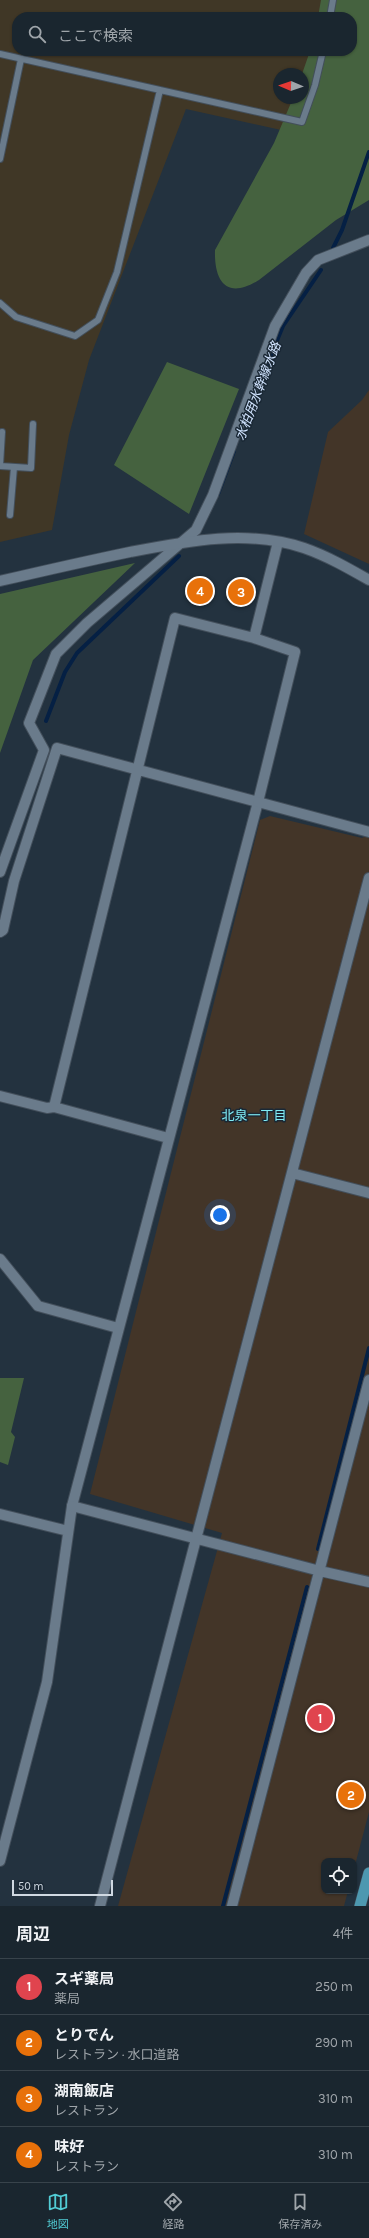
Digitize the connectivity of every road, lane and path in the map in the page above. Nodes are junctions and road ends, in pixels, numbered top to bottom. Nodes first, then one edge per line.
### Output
1 (333, 0) edge
2 (331, 12) edge
3 (0, 54) edge
4 (321, 56) edge
5 (21, 58) junction
6 (160, 90) junction
7 (0, 159) edge
8 (369, 240) edge
9 (0, 303) edge
10 (33, 424) dead end
11 (2, 432) dead end
12 (0, 466) edge
13 (14, 467) junction
14 (10, 515) dead end
15 (183, 541) junction
16 (278, 542) junction
17 (369, 580) edge
18 (0, 581) edge
19 (254, 638) junction
20 (136, 770) junction
21 (258, 802) junction
22 (369, 832) edge
23 (0, 872) edge
24 (369, 878) edge
25 (3, 918) edge
26 (0, 932) edge
27 (0, 1096) edge
28 (54, 1107) junction
29 (168, 1138) junction
30 (292, 1173) junction
31 (369, 1193) edge
32 (0, 1259) edge
33 (118, 1328) junction
34 (369, 1380) edge
35 (72, 1506) junction
36 (0, 1514) edge
37 (68, 1531) junction
38 (196, 1538) junction
39 (320, 1571) junction
40 (369, 1582) edge
41 (0, 1861) edge
42 (369, 1873) edge
43 (100, 1906) edge
44 (232, 1906) edge
45 (360, 1906) edge

1 - 2 lane
3 - 5 lane
4 - 6 lane
5 - 6 lane
5 - 7 lane
6 - 9 lane
8 - 15 street
10 - 13 lane
11 - 12 lane
12 - 13 lane
13 - 14 lane
15 - 16 street
15 - 18 street
15 - 23 street
16 - 17 street
16 - 19 street
19 - 20 street
19 - 21 street
20 - 21 street
20 - 25 street
20 - 28 street
21 - 22 street
21 - 29 street
24 - 30 street
25 - 26 street
27 - 28 street
28 - 29 street
29 - 33 street
30 - 31 street
30 - 38 street
32 - 33 street
33 - 35 street
34 - 39 street
35 - 37 street
35 - 38 street
36 - 37 street
37 - 41 street
38 - 39 street
38 - 43 street
39 - 40 street
39 - 44 street
42 - 45 highway

